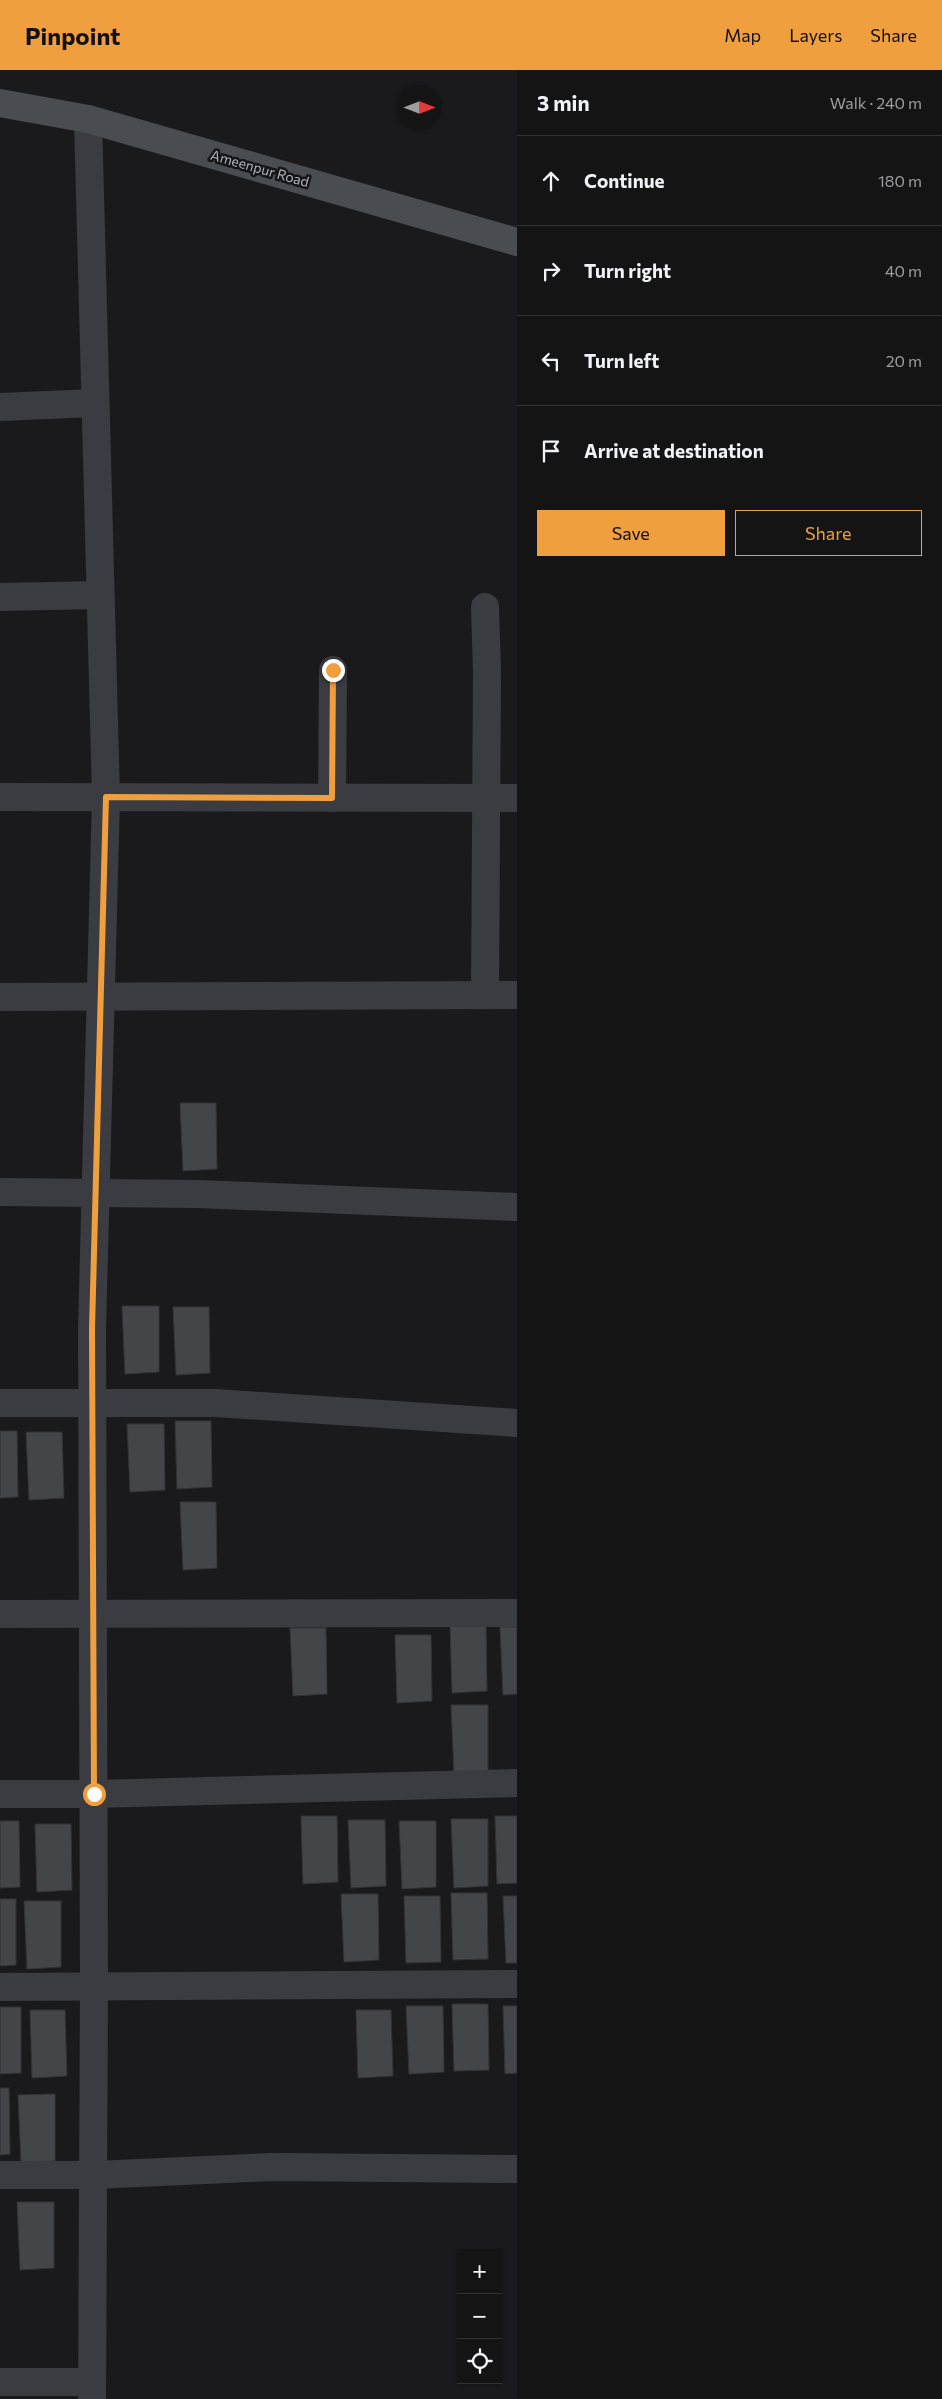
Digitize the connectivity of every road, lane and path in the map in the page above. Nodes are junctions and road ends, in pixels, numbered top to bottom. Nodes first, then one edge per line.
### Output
1 (0, 103) edge
2 (88, 119) junction
3 (517, 242) edge
4 (95, 404) junction
5 (0, 407) edge
6 (100, 595) junction
7 (0, 597) edge
8 (485, 607) dead end
9 (333, 670) dead end
10 (0, 797) edge
11 (106, 797) junction
12 (332, 798) junction
13 (486, 798) junction
14 (517, 798) edge
15 (100, 995) junction
16 (485, 995) junction
17 (517, 995) edge
18 (0, 997) edge
19 (0, 1192) edge
20 (95, 1194) junction
21 (517, 1207) edge
22 (92, 1402) junction
23 (0, 1404) edge
24 (517, 1423) edge
25 (517, 1613) edge
26 (0, 1614) edge
27 (92, 1616) junction
28 (517, 1783) edge
29 (0, 1794) edge
30 (94, 1794) junction
31 (517, 1984) edge
32 (94, 1986) junction
33 (0, 1987) edge
34 (517, 2169) edge
35 (94, 2174) junction
36 (0, 2175) edge
37 (0, 2382) edge
38 (92, 2390) edge

1 - 2 street, Ameenpur Road
2 - 3 street, Ameenpur Road
2 - 4 street
4 - 5 street
4 - 6 street
6 - 7 street
6 - 11 street
8 - 13 street
9 - 12 street
10 - 11 street
11 - 12 street
11 - 15 street
12 - 13 street
13 - 14 street
13 - 16 street
15 - 16 street
15 - 18 street
15 - 20 street
16 - 17 street
19 - 20 street
20 - 21 street
20 - 22 street
22 - 23 street
22 - 24 street
22 - 27 street
25 - 27 street
26 - 27 street
27 - 30 street
28 - 30 street
29 - 30 street
30 - 32 street
31 - 32 street
32 - 33 street
32 - 35 street
34 - 35 street
35 - 36 street
35 - 38 street
37 - 38 street

